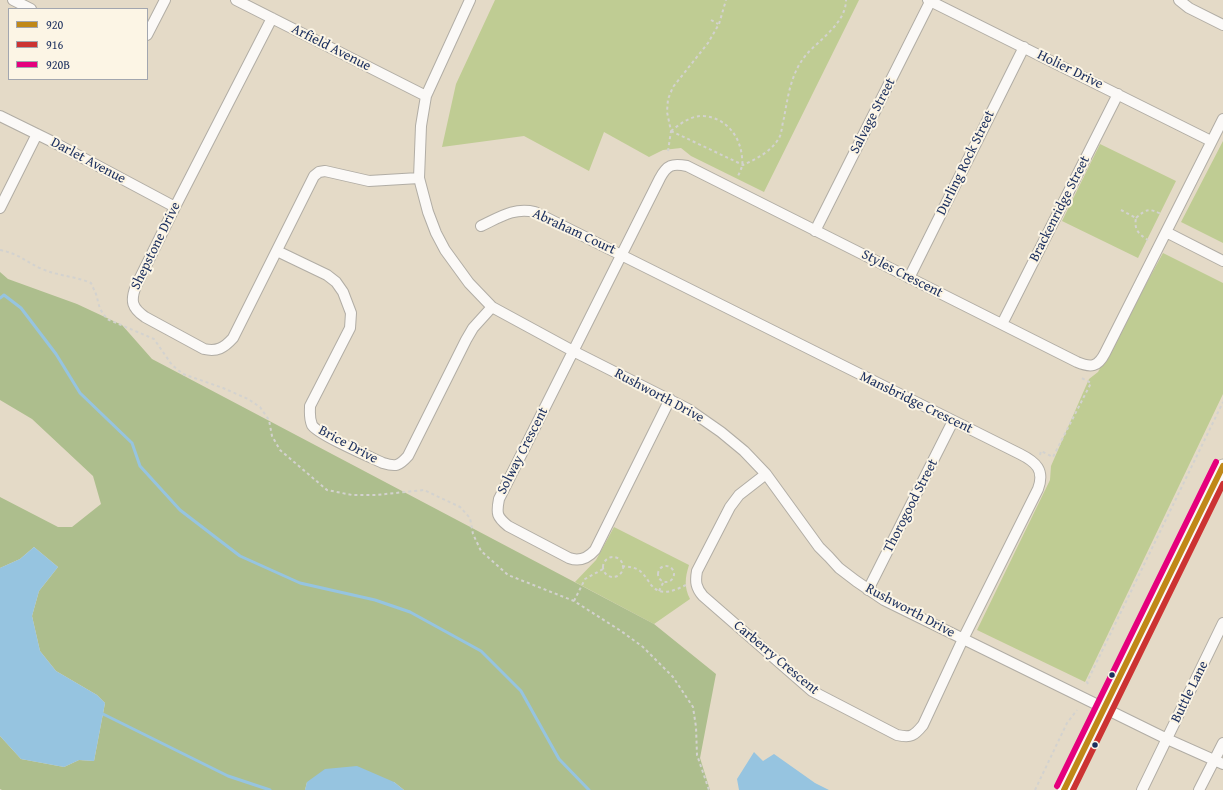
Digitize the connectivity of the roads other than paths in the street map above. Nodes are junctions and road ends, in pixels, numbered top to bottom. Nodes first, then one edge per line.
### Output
1 (13, 0) edge
2 (165, 0) edge
3 (236, 0) edge
4 (470, 0) edge
5 (930, 0) edge
6 (1179, 0) edge
7 (29, 8) edge
8 (272, 18) junction
9 (1223, 25) edge
10 (148, 33) edge
11 (1024, 47) junction
12 (1118, 94) junction
13 (426, 96) junction
14 (0, 116) edge
15 (1223, 119) edge
16 (37, 134) junction
17 (1211, 141) junction
18 (419, 178) junction
19 (0, 208) edge
20 (175, 208) junction
21 (481, 226) dead end
22 (815, 230) junction
23 (1166, 232) junction
24 (277, 251) junction
25 (622, 255) junction
26 (1223, 261) edge
27 (909, 278) junction
28 (492, 308) junction
29 (1002, 324) junction
30 (574, 351) junction
31 (670, 399) junction
32 (953, 421) junction
33 (1223, 466) edge
34 (766, 474) junction
35 (868, 590) junction
36 (1223, 623) edge
37 (963, 639) junction
38 (1104, 708) junction
39 (1167, 739) junction
40 (1223, 743) edge
41 (1219, 762) edge
42 (1064, 790) edge
43 (1142, 790) edge
44 (1200, 790) edge

1 - 7 street
2 - 10 street
3 - 8 street, Arfield Avenue
4 - 13 street, Rushworth Drive
5 - 11 street, Holier Drive
5 - 22 street, Salvage Street
6 - 9 street
8 - 13 street, Arfield Avenue
8 - 20 street, Shepstone Drive
11 - 12 street, Holier Drive
11 - 27 street, Durling Rock Street
12 - 17 street, Holier Drive
12 - 29 street, Brackenridge Street
13 - 18 street, Rushworth Drive
14 - 16 street, Darlet Avenue
15 - 17 street, Styles Crescent
16 - 19 street
16 - 20 street, Darlet Avenue
17 - 23 street, Styles Crescent
18 - 24 street, Shepstone Drive
18 - 28 street, Rushworth Drive
20 - 24 street, Shepstone Drive
21 - 25 street, Abraham Court
22 - 25 street, Styles Crescent
22 - 27 street, Styles Crescent
23 - 26 street
23 - 29 street, Styles Crescent
24 - 28 street, Brice Drive
25 - 30 street, Styles Crescent
25 - 32 street, Mansbridge Crescent
27 - 29 street, Styles Crescent
28 - 30 street, Rushworth Drive
30 - 31 street, Rushworth Drive
30 - 31 street, Solway Crescent
31 - 34 street, Rushworth Drive
32 - 35 street, Thorogood Street
32 - 37 street, Mansbridge Crescent
33 - 38 main road
34 - 35 street, Rushworth Drive
34 - 37 street, Carberry Crescent
35 - 37 street, Rushworth Drive
36 - 39 street, Buttle Lane
37 - 38 street, Rushworth Drive
38 - 39 street, Rushworth Drive
38 - 42 main road
39 - 41 street, Rushworth Drive
39 - 43 street, Buttle Lane
40 - 41 street
41 - 44 street

